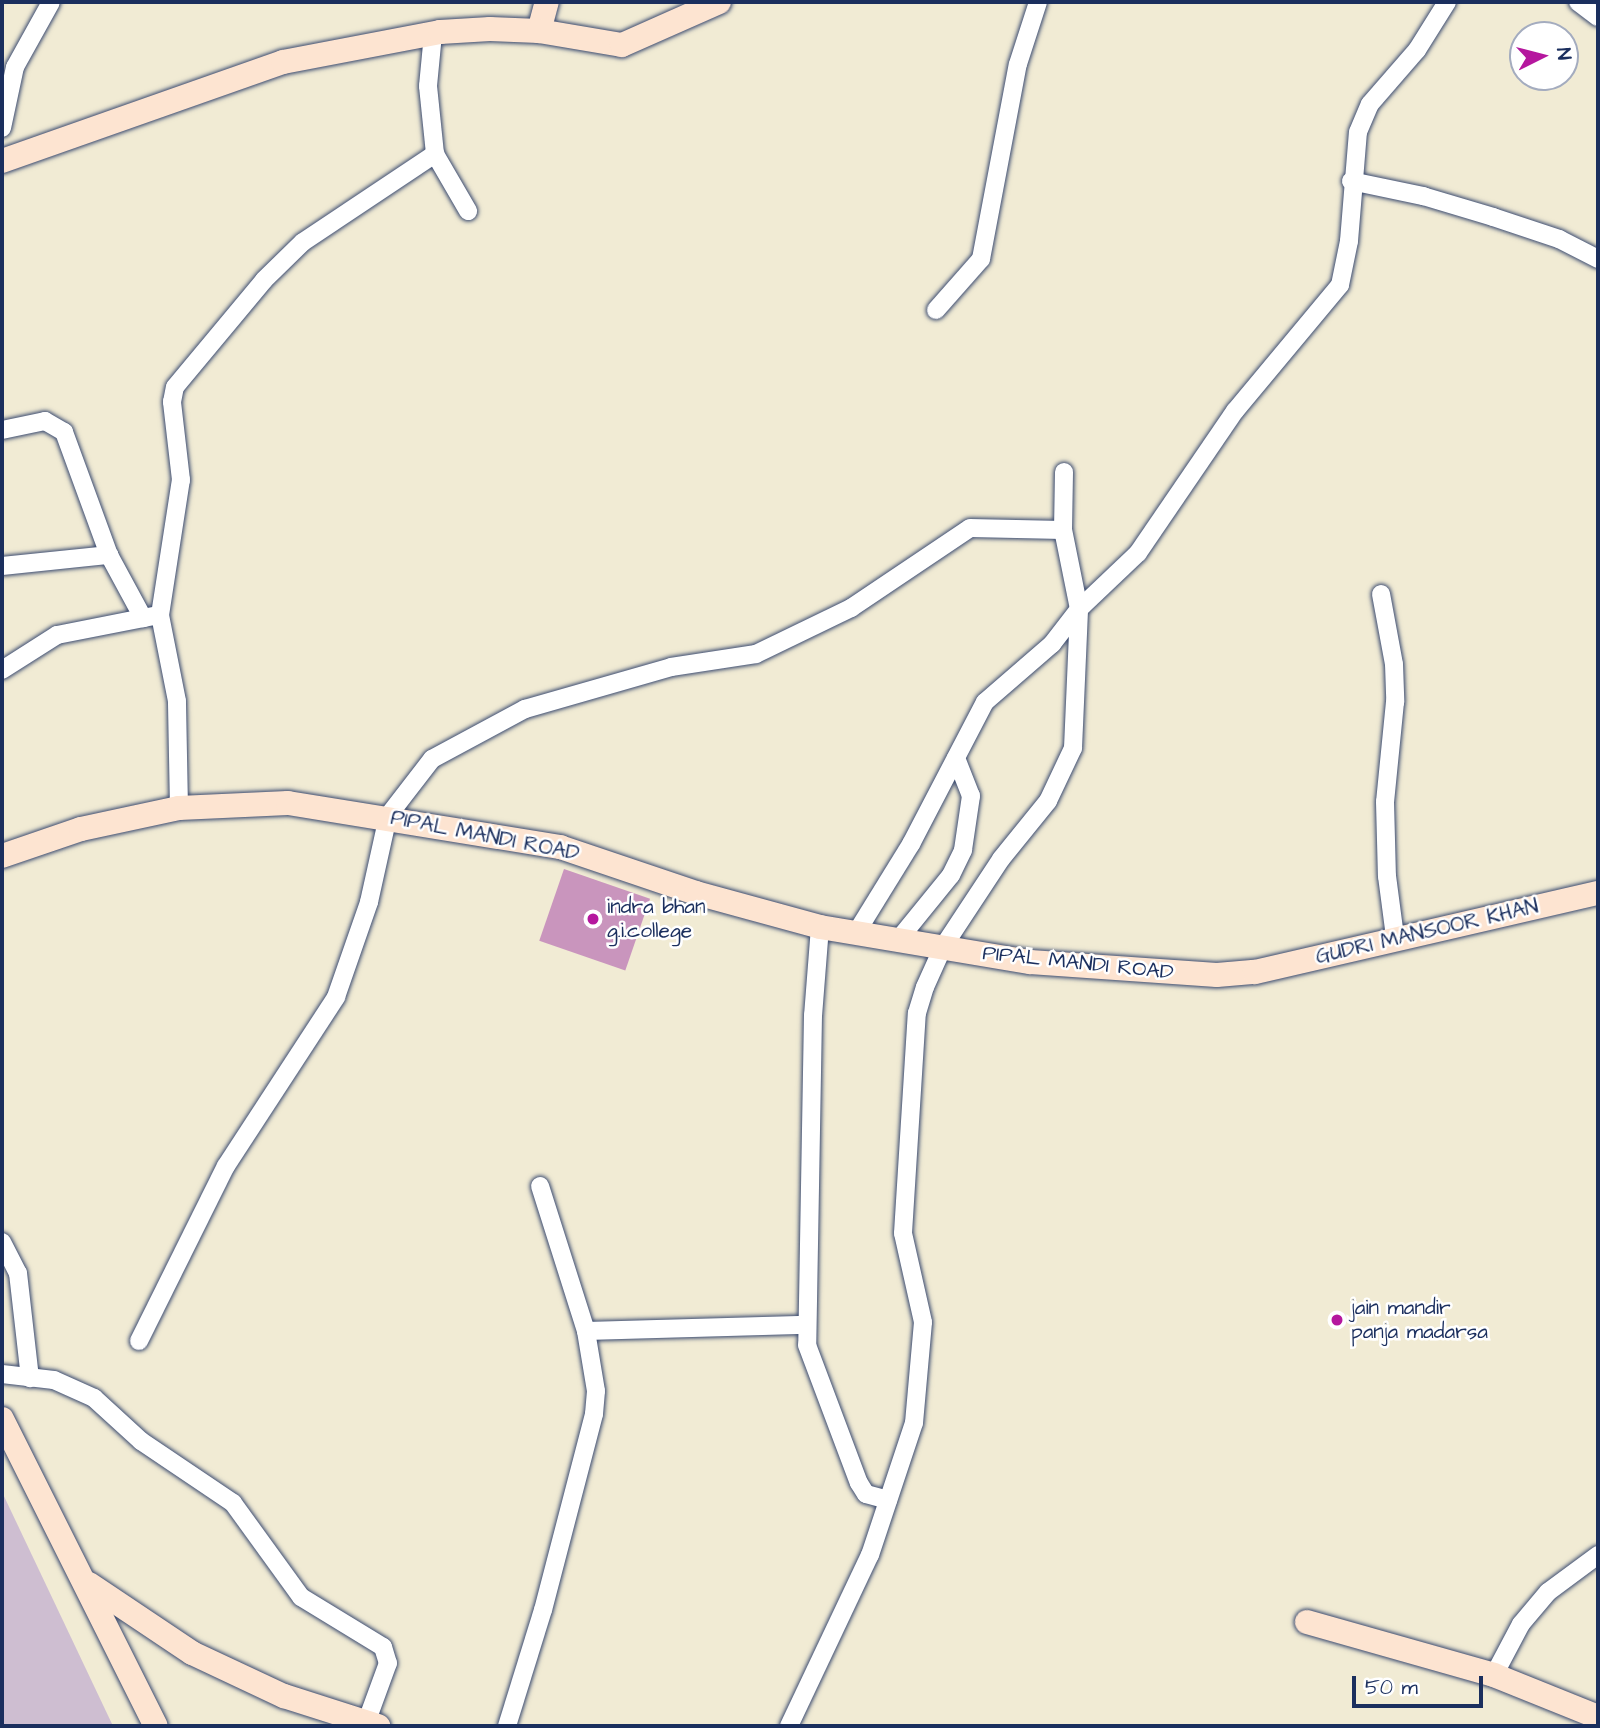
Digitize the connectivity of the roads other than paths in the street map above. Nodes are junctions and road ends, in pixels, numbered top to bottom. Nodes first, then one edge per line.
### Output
1 (51, 2) edge
2 (547, 2) edge
3 (719, 2) edge
4 (1038, 2) edge
5 (1447, 2) edge
6 (1578, 2) edge
7 (1598, 17) edge
8 (539, 31) junction
9 (433, 34) junction
10 (2, 128) edge
11 (435, 154) junction
12 (2, 161) edge
13 (1351, 181) junction
14 (468, 211) dead end
15 (1598, 259) edge
16 (936, 310) dead end
17 (2, 430) edge
18 (1063, 472) dead end
19 (1063, 530) junction
20 (109, 555) junction
21 (2, 566) edge
22 (1381, 594) dead end
23 (1079, 609) junction
24 (151, 617) junction
25 (2, 670) edge
26 (956, 758) junction
27 (179, 808) junction
28 (388, 816) junction
29 (2, 856) edge
30 (1598, 893) edge
31 (820, 927) junction
32 (856, 933) junction
33 (1395, 937) junction
34 (899, 939) junction
35 (943, 947) junction
36 (1255, 972) joint
37 (540, 1186) dead end
38 (2, 1242) edge
39 (807, 1325) junction
40 (586, 1331) junction
41 (139, 1341) dead end
42 (2, 1374) edge
43 (30, 1378) junction
44 (2, 1419) edge
45 (888, 1500) junction
46 (1598, 1555) edge
47 (84, 1581) junction
48 (1307, 1622) dead end
49 (1494, 1675) junction
50 (1598, 1717) edge
51 (369, 1725) edge
52 (156, 1726) edge
53 (508, 1726) edge
54 (789, 1726) edge

1 - 10 street
2 - 8 street
3 - 8 street
4 - 16 street
5 - 13 street
6 - 7 street
8 - 9 street
9 - 11 street
9 - 12 street
11 - 14 street
11 - 24 street
13 - 15 street
13 - 23 street
17 - 20 street
18 - 19 street
19 - 23 street
19 - 28 street
20 - 21 street
20 - 24 street
22 - 33 street
23 - 26 street
23 - 35 street
24 - 25 street
24 - 27 street
26 - 32 street
26 - 34 street
27 - 28 street, PIPAL MANDI ROAD
27 - 29 street, PIPAL MANDI ROAD
28 - 31 street, PIPAL MANDI ROAD
28 - 41 street
30 - 33 street, GUDRI MANSOOR KHAN
31 - 32 street, PIPAL MANDI ROAD
31 - 39 street
32 - 34 street, PIPAL MANDI ROAD
33 - 36 street, GUDRI MANSOOR KHAN
34 - 35 street, PIPAL MANDI ROAD
35 - 36 street, PIPAL MANDI ROAD
35 - 45 street
37 - 40 street
38 - 43 street
39 - 40 street
39 - 45 street
40 - 53 street
42 - 43 street
43 - 51 street
44 - 47 street
45 - 54 street
46 - 49 street
47 - 51 street
47 - 52 street
48 - 49 street
49 - 50 street

